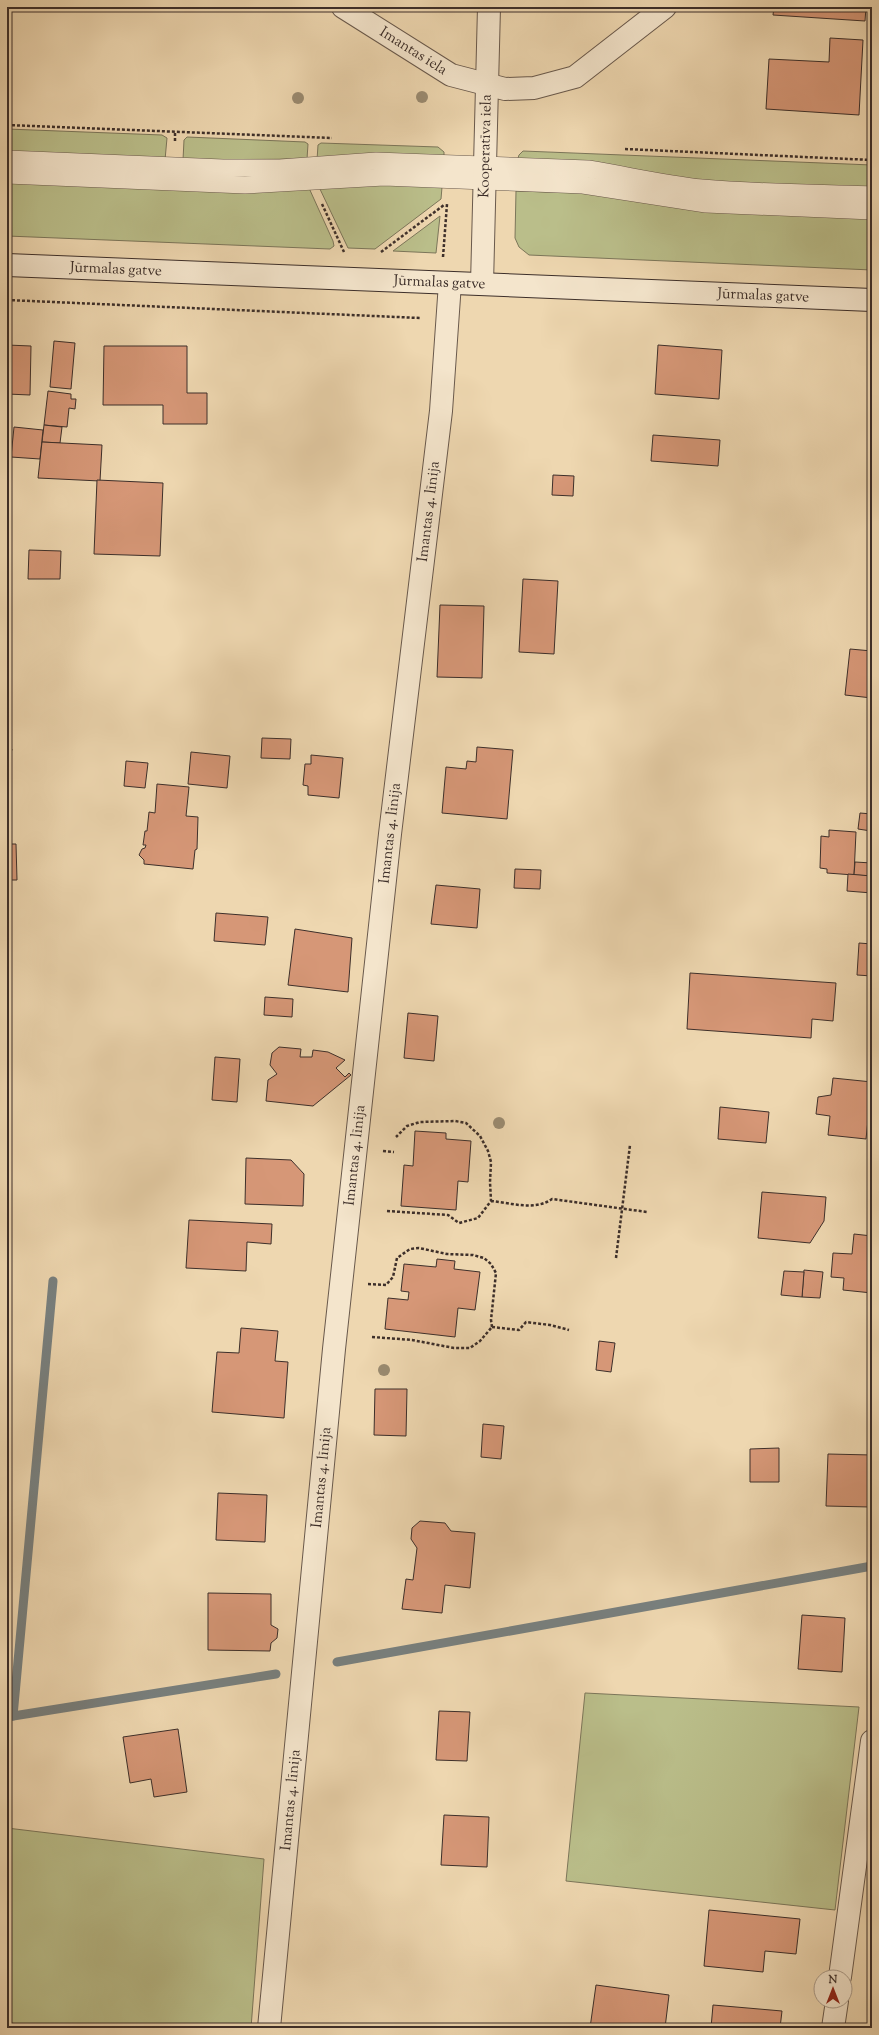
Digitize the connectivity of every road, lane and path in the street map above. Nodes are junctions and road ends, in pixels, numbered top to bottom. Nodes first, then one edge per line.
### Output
1 (343, 7) edge
2 (489, 7) edge
3 (665, 7) edge
4 (488, 86) junction
5 (7, 159) edge
6 (485, 174) junction
7 (7, 175) edge
8 (872, 195) edge
9 (447, 202) dead end
10 (872, 211) edge
11 (380, 253) dead end
12 (7, 265) edge
13 (450, 283) junction
14 (482, 284) junction
15 (7, 300) edge
16 (872, 300) edge
17 (449, 313) junction
18 (396, 1137) dead end
19 (630, 1145) dead end
20 (491, 1201) junction
21 (622, 1208) junction
22 (386, 1211) dead end
23 (647, 1212) dead end
24 (616, 1258) dead end
25 (377, 1285) dead end
26 (492, 1327) junction
27 (569, 1330) dead end
28 (372, 1337) dead end
29 (872, 1741) edge
30 (841, 1969) edge
31 (836, 2009) edge
32 (269, 2028) edge
33 (833, 2028) edge

1 - 4 street, Imantas iela
2 - 4 street, Kooperatīva iela
3 - 4 street, Imantas iela
4 - 6 street, Kooperatīva iela
5 - 6 lane
6 - 7 lane
6 - 8 lane
6 - 10 lane
6 - 14 street, Kooperatīva iela
9 - 11 path
12 - 13 street, Jūrmalas gatve
13 - 14 street, Jūrmalas gatve
13 - 17 street, Imantas 4. līnija
14 - 16 street, Jūrmalas gatve
15 - 17 path
17 - 32 street, Imantas 4. līnija
18 - 20 path
19 - 21 path
20 - 21 path
20 - 22 path
21 - 23 path
21 - 24 path
25 - 26 path
26 - 27 path
26 - 28 path
29 - 30 street
31 - 33 street

